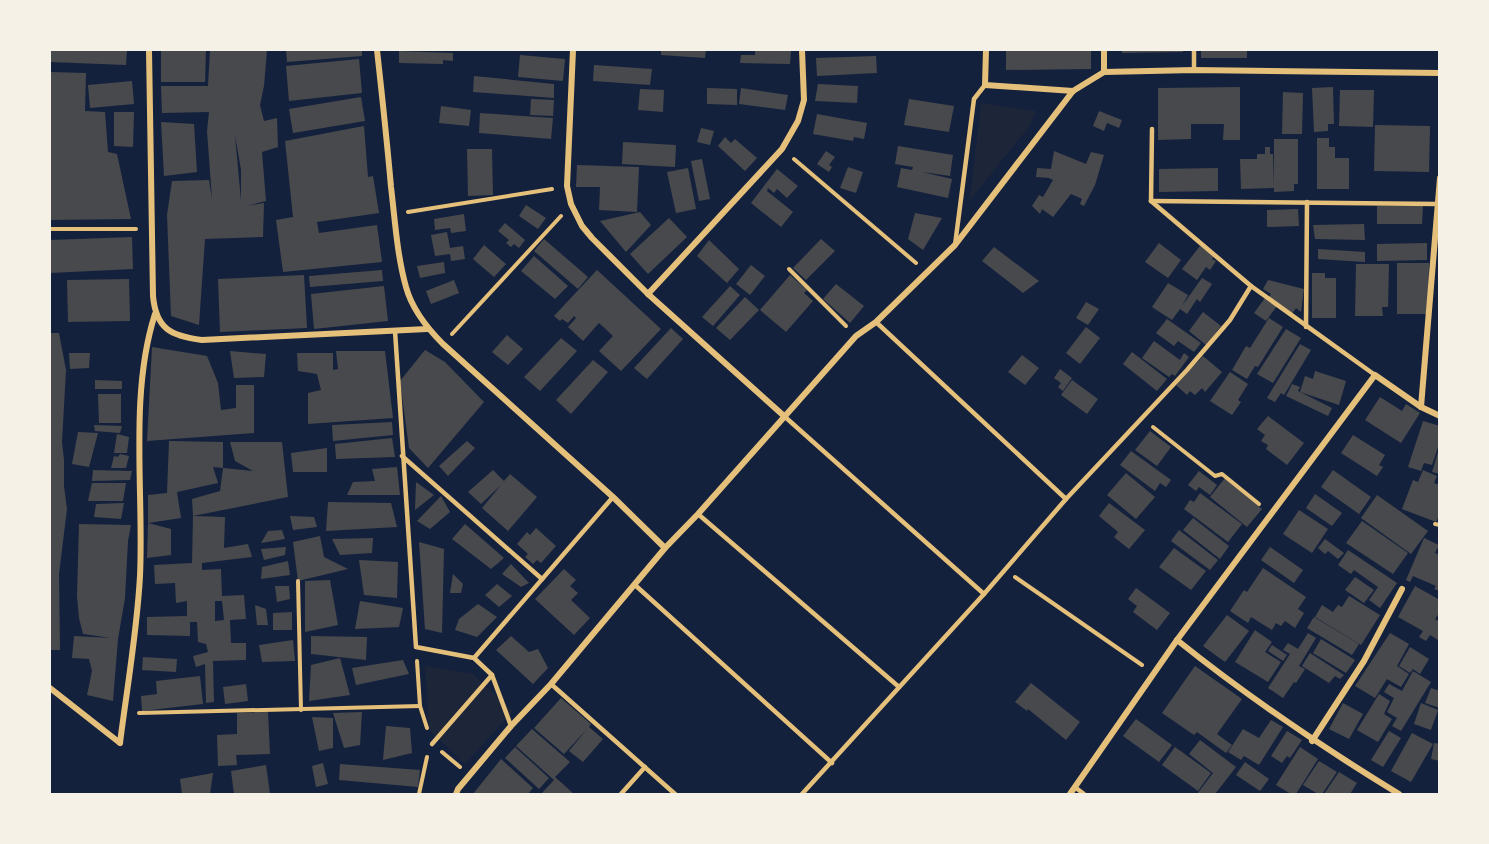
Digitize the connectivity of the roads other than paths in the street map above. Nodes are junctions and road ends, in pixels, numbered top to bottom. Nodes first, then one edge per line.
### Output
1 (149, 50) edge
2 (377, 50) edge
3 (573, 50) edge
4 (802, 50) edge
5 (986, 50) edge
6 (1104, 50) edge
7 (1194, 50) edge
8 (1194, 70) junction
9 (1104, 72) junction
10 (1440, 72) edge
11 (985, 85) junction
12 (1073, 91) junction
13 (1152, 129) dead end
14 (1440, 178) edge
15 (1151, 201) junction
16 (1307, 202) junction
17 (1437, 204) junction
18 (955, 245) junction
19 (1251, 286) junction
20 (648, 294) junction
21 (155, 314) junction
22 (876, 322) junction
23 (1306, 327) junction
24 (427, 329) junction
25 (395, 331) junction
26 (1375, 375) junction
27 (1421, 407) junction
28 (784, 416) junction
29 (1440, 416) edge
30 (402, 456) junction
31 (613, 498) junction
32 (1066, 499) junction
33 (698, 514) junction
34 (665, 548) junction
35 (542, 579) junction
36 (635, 585) junction
37 (1402, 589) dead end
38 (984, 594) junction
39 (1177, 640) junction
40 (474, 658) junction
41 (492, 675) junction
42 (551, 684) junction
43 (899, 687) junction
44 (50, 688) edge
45 (511, 726) junction
46 (1312, 741) junction
47 (432, 744) road end
48 (832, 763) junction
49 (645, 767) junction
50 (1076, 789) junction
51 (456, 795) edge
52 (621, 795) edge
53 (675, 795) edge
54 (802, 795) edge
55 (1070, 795) edge
56 (1084, 795) edge
57 (1398, 795) edge

1 - 21 street
2 - 24 street
3 - 20 street
4 - 20 street
5 - 11 street
6 - 9 street
7 - 8 lane
8 - 9 street
8 - 10 street
9 - 12 street
11 - 12 street
11 - 18 lane
12 - 18 street
13 - 15 lane
14 - 17 street
15 - 16 lane
15 - 19 lane
16 - 17 lane
16 - 23 lane
17 - 27 street
18 - 22 street
19 - 23 lane
19 - 32 lane
20 - 28 street
21 - 25 street
21 - 44 street
22 - 28 street
22 - 32 lane
23 - 26 lane
24 - 25 street
24 - 31 street
25 - 30 lane
26 - 27 street
26 - 39 street
27 - 29 street
28 - 33 street
28 - 38 lane
30 - 35 lane
30 - 40 lane
31 - 34 street
31 - 35 lane
32 - 38 lane
33 - 34 street
33 - 43 lane
34 - 36 street
35 - 40 lane
36 - 42 street
36 - 48 lane
37 - 46 street
38 - 43 lane
39 - 46 street
39 - 50 street
40 - 41 lane
41 - 45 lane
41 - 47 lane
42 - 45 street
42 - 49 lane
43 - 48 lane
45 - 51 street
46 - 57 street
48 - 54 lane
49 - 52 lane
49 - 53 lane
50 - 55 street
50 - 56 lane

